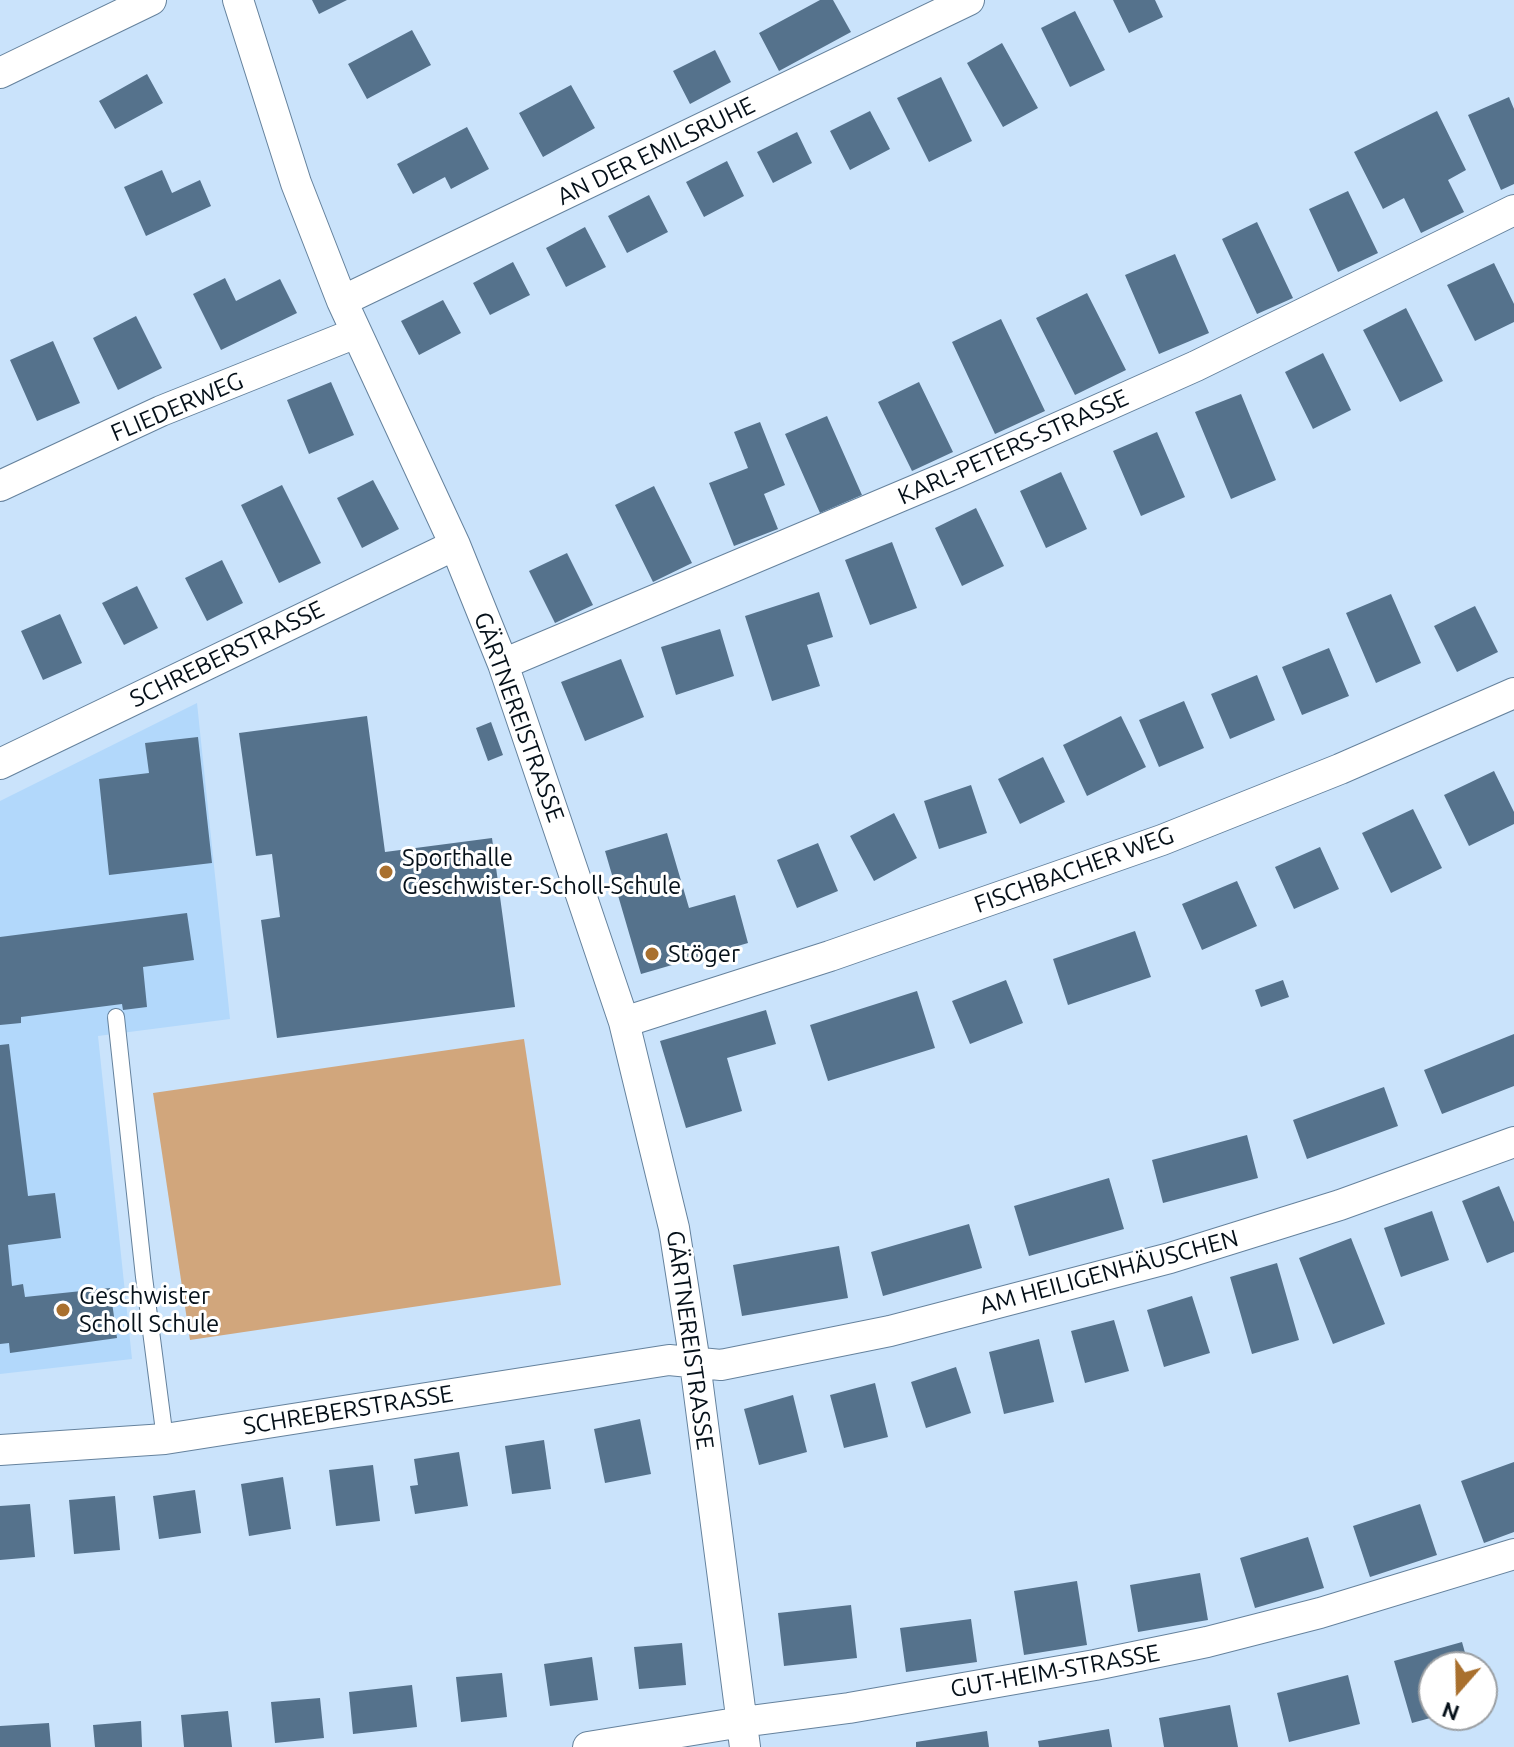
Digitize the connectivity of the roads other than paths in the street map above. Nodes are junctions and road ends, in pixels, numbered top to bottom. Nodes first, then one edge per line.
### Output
1 (151, 0) edge
2 (238, 0) edge
3 (969, 0) edge
4 (0, 73) edge
5 (1514, 210) edge
6 (342, 301) junction
7 (356, 333) junction
8 (0, 486) edge
9 (455, 545) junction
10 (503, 664) junction
11 (1514, 693) edge
12 (0, 764) edge
13 (116, 1017) dead end
14 (624, 1022) junction
15 (1514, 1142) edge
16 (695, 1363) junction
17 (165, 1439) junction
18 (0, 1450) edge
19 (1514, 1554) edge
20 (744, 1734) edge
21 (588, 1747) edge

1 - 4 street
2 - 6 street, GÄRTNEREISTRASSE
3 - 6 street, AN DER EMILSRUHE
5 - 10 street, KARL-PETERS-STRASSE
6 - 7 street, GÄRTNEREISTRASSE
7 - 8 street, FLIEDERWEG
7 - 9 street, GÄRTNEREISTRASSE
9 - 10 street, GÄRTNEREISTRASSE
9 - 12 street, SCHREBERSTRASSE
10 - 14 street, GÄRTNEREISTRASSE
11 - 14 street, FISCHBACHER WEG
13 - 17 lane
14 - 16 street, GÄRTNEREISTRASSE
15 - 16 street, AM HEILIGENHÄUSCHEN
16 - 17 street, SCHREBERSTRASSE
16 - 20 street, GÄRTNEREISTRASSE
17 - 18 street, SCHREBERSTRASSE
19 - 20 street, GUT-HEIM-STRASSE
20 - 21 street, GUT-HEIM-STRASSE

